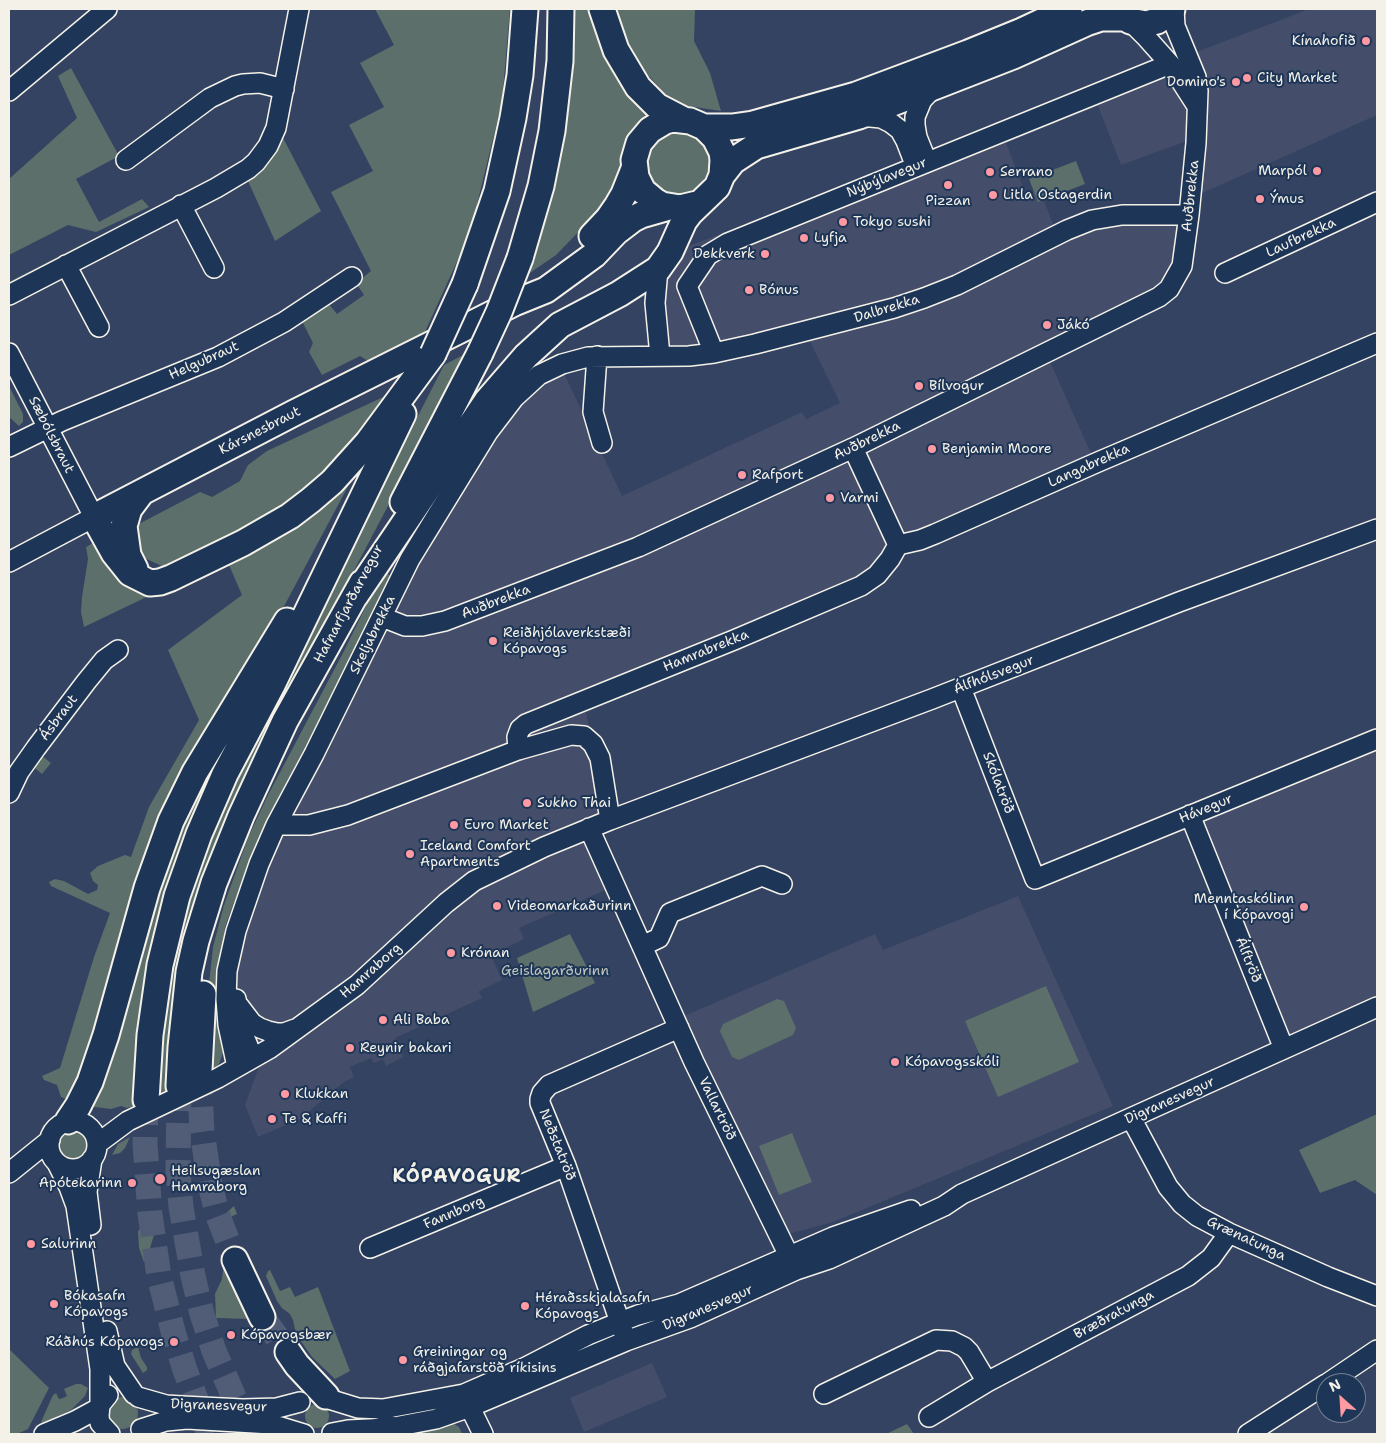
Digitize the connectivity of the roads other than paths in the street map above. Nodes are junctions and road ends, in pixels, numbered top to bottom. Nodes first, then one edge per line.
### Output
1 (107, 9) edge
2 (299, 9) edge
3 (525, 9) edge
4 (561, 9) edge
5 (602, 9) edge
6 (1069, 9) edge
7 (1173, 9) edge
8 (1123, 16) edge
9 (1170, 64) junction
10 (933, 88) junction
11 (284, 89) junction
12 (9, 91) edge
13 (1197, 107) junction
14 (859, 116) junction
15 (693, 123) junction
16 (126, 160) dead end
17 (922, 164) junction
18 (634, 169) junction
19 (722, 175) junction
20 (1377, 202) edge
21 (697, 204) junction
22 (181, 206) junction
23 (669, 207) junction
24 (1189, 215) junction
25 (66, 265) junction
26 (214, 268) dead end
27 (658, 269) junction
28 (1225, 273) dead end
29 (352, 277) dead end
30 (9, 294) edge
31 (619, 294) junction
32 (514, 303) junction
33 (655, 309) junction
34 (99, 327) dead end
35 (1377, 343) edge
36 (9, 353) edge
37 (714, 353) junction
38 (597, 356) junction
39 (660, 356) junction
40 (423, 369) junction
41 (48, 428) junction
42 (602, 443) dead end
43 (9, 447) edge
44 (853, 448) junction
45 (141, 493) junction
46 (353, 517) junction
47 (94, 518) junction
48 (1377, 528) edge
49 (898, 544) junction
50 (9, 562) edge
51 (144, 581) junction
52 (355, 596) junction
53 (382, 617) junction
54 (118, 650) dead end
55 (961, 688) junction
56 (1377, 739) edge
57 (518, 750) junction
58 (264, 763) junction
59 (9, 793) edge
60 (1190, 815) junction
61 (610, 820) junction
62 (276, 825) junction
63 (590, 828) junction
64 (1035, 879) joint
65 (782, 884) dead end
66 (642, 946) junction
67 (227, 975) junction
68 (236, 1001) junction
69 (1377, 1007) edge
70 (301, 1027) junction
71 (678, 1028) junction
72 (1284, 1049) junction
73 (245, 1063) junction
74 (199, 1070) tunnel mouth
75 (179, 1086) tunnel mouth
76 (146, 1100) tunnel mouth
77 (1131, 1118) junction
78 (87, 1138) junction
79 (50, 1140) junction
80 (56, 1162) junction
81 (566, 1166) junction
82 (1229, 1233) junction
83 (370, 1248) dead end
84 (235, 1260) tunnel mouth
85 (792, 1262) junction
86 (1377, 1296) edge
87 (262, 1317) tunnel mouth
88 (620, 1322) junction
89 (626, 1341) junction
90 (1377, 1350) edge
91 (288, 1352) tunnel mouth
92 (1343, 1373) edge
93 (987, 1382) junction
94 (1316, 1391) edge
95 (824, 1394) dead end
96 (136, 1395) junction
97 (329, 1398) junction
98 (467, 1400) junction
99 (300, 1402) junction
100 (100, 1407) junction
101 (929, 1417) dead end
102 (379, 1431) edge
103 (138, 1432) edge
104 (331, 1433) edge
105 (44, 1434) edge
106 (110, 1434) edge
107 (304, 1434) edge
108 (483, 1434) edge
109 (1248, 1434) edge

1 - 12 street
2 - 11 street
3 - 40 main road, bridge
4 - 52 main road, Hafnarfjarðarvegur, bridge
5 - 15 main road
6 - 15 main road
7 - 8 main road
7 - 13 street, Auðbrekka
8 - 9 street
8 - 10 main road
9 - 13 street
9 - 17 street, Nýbýlavegur
10 - 14 main road
10 - 17 street
11 - 16 street
11 - 22 street
13 - 24 street, Auðbrekka
14 - 17 street
14 - 19 main road
15 - 18 main road
15 - 19 main road
17 - 37 street, Nýbýlavegur
18 - 23 main road
18 - 32 main road
19 - 21 main road
20 - 28 street, Laufbrekka
21 - 23 main road
21 - 27 main road
22 - 25 street
22 - 26 street
23 - 32 main road
24 - 37 street, Dalbrekka
24 - 44 street, Auðbrekka
25 - 30 street
25 - 34 street
27 - 31 main road
27 - 33 street
29 - 41 street, Helgubraut
31 - 33 street
31 - 52 main road
32 - 45 main road, Kársnesbraut
33 - 39 street
35 - 49 street, Langabrekka
36 - 41 street, Sæbólsbraut
37 - 39 street, Dalbrekka
38 - 39 street, Skeljabrekka
38 - 42 street
38 - 53 street, Skeljabrekka
40 - 46 main road
40 - 51 main road
41 - 43 street, Helgubraut
41 - 47 street, Sæbólsbraut
44 - 49 street
44 - 53 street, Auðbrekka
45 - 47 main road, Kársnesbraut
45 - 51 main road
46 - 76 main road
46 - 78 main road
47 - 50 street, Kársnesbraut
47 - 51 main road
48 - 55 street, Álfhólsvegur
49 - 57 street, Hamrabrekka
52 - 58 main road, Hafnarfjarðarvegur
53 - 62 street, Skeljabrekka
54 - 59 street, Ásbraut
55 - 61 street, Álfhólsvegur
55 - 64 street, Skólatröð
56 - 60 street, Hávegur
57 - 61 street
57 - 62 street
58 - 74 main road
58 - 75 main road, Hafnarfjarðarvegur
60 - 64 street, Hávegur
60 - 72 street, Álftröð
61 - 63 street, Hamraborg
62 - 67 street, Skeljabrekka
63 - 66 street, Vallartröð
63 - 70 street, Hamraborg
65 - 66 street
66 - 71 street, Vallartröð
67 - 68 street, Skeljabrekka
67 - 73 street, Skeljabrekka
68 - 70 street, Skeljabrekka
68 - 73 street, Skeljabrekka
69 - 72 street, Digranesvegur
70 - 73 street, Hamraborg
71 - 81 street, Neðstatröð
71 - 85 street, Vallartröð
72 - 77 street, Digranesvegur
73 - 78 street, Hamraborg
77 - 82 street, Grænatunga
77 - 85 street, Digranesvegur
78 - 79 street
78 - 80 street
78 - 96 street
79 - 80 street
79 - 80 street
80 - 100 street
81 - 83 street, Fannborg
81 - 88 street, Neðstatröð
82 - 86 street, Grænatunga
82 - 93 street, Bræðratunga
84 - 87 main road
85 - 88 street, Digranesvegur
85 - 89 street, Digranesvegur
88 - 89 street, Neðstatröð
88 - 98 street, Digranesvegur
89 - 98 street, Digranesvegur
90 - 92 street
91 - 97 main road
93 - 95 street
93 - 101 street, Bræðratunga
94 - 109 street
96 - 99 street, Digranesvegur
96 - 100 street, Digranesvegur
96 - 103 street
97 - 98 street, Digranesvegur
97 - 99 street, Digranesvegur
97 - 104 street
98 - 102 street, Digranesvegur
98 - 108 street
99 - 107 street
100 - 105 street, Digranesvegur
100 - 106 street
102 - 104 street, Digranesvegur
103 - 107 street, Digranesvegur

